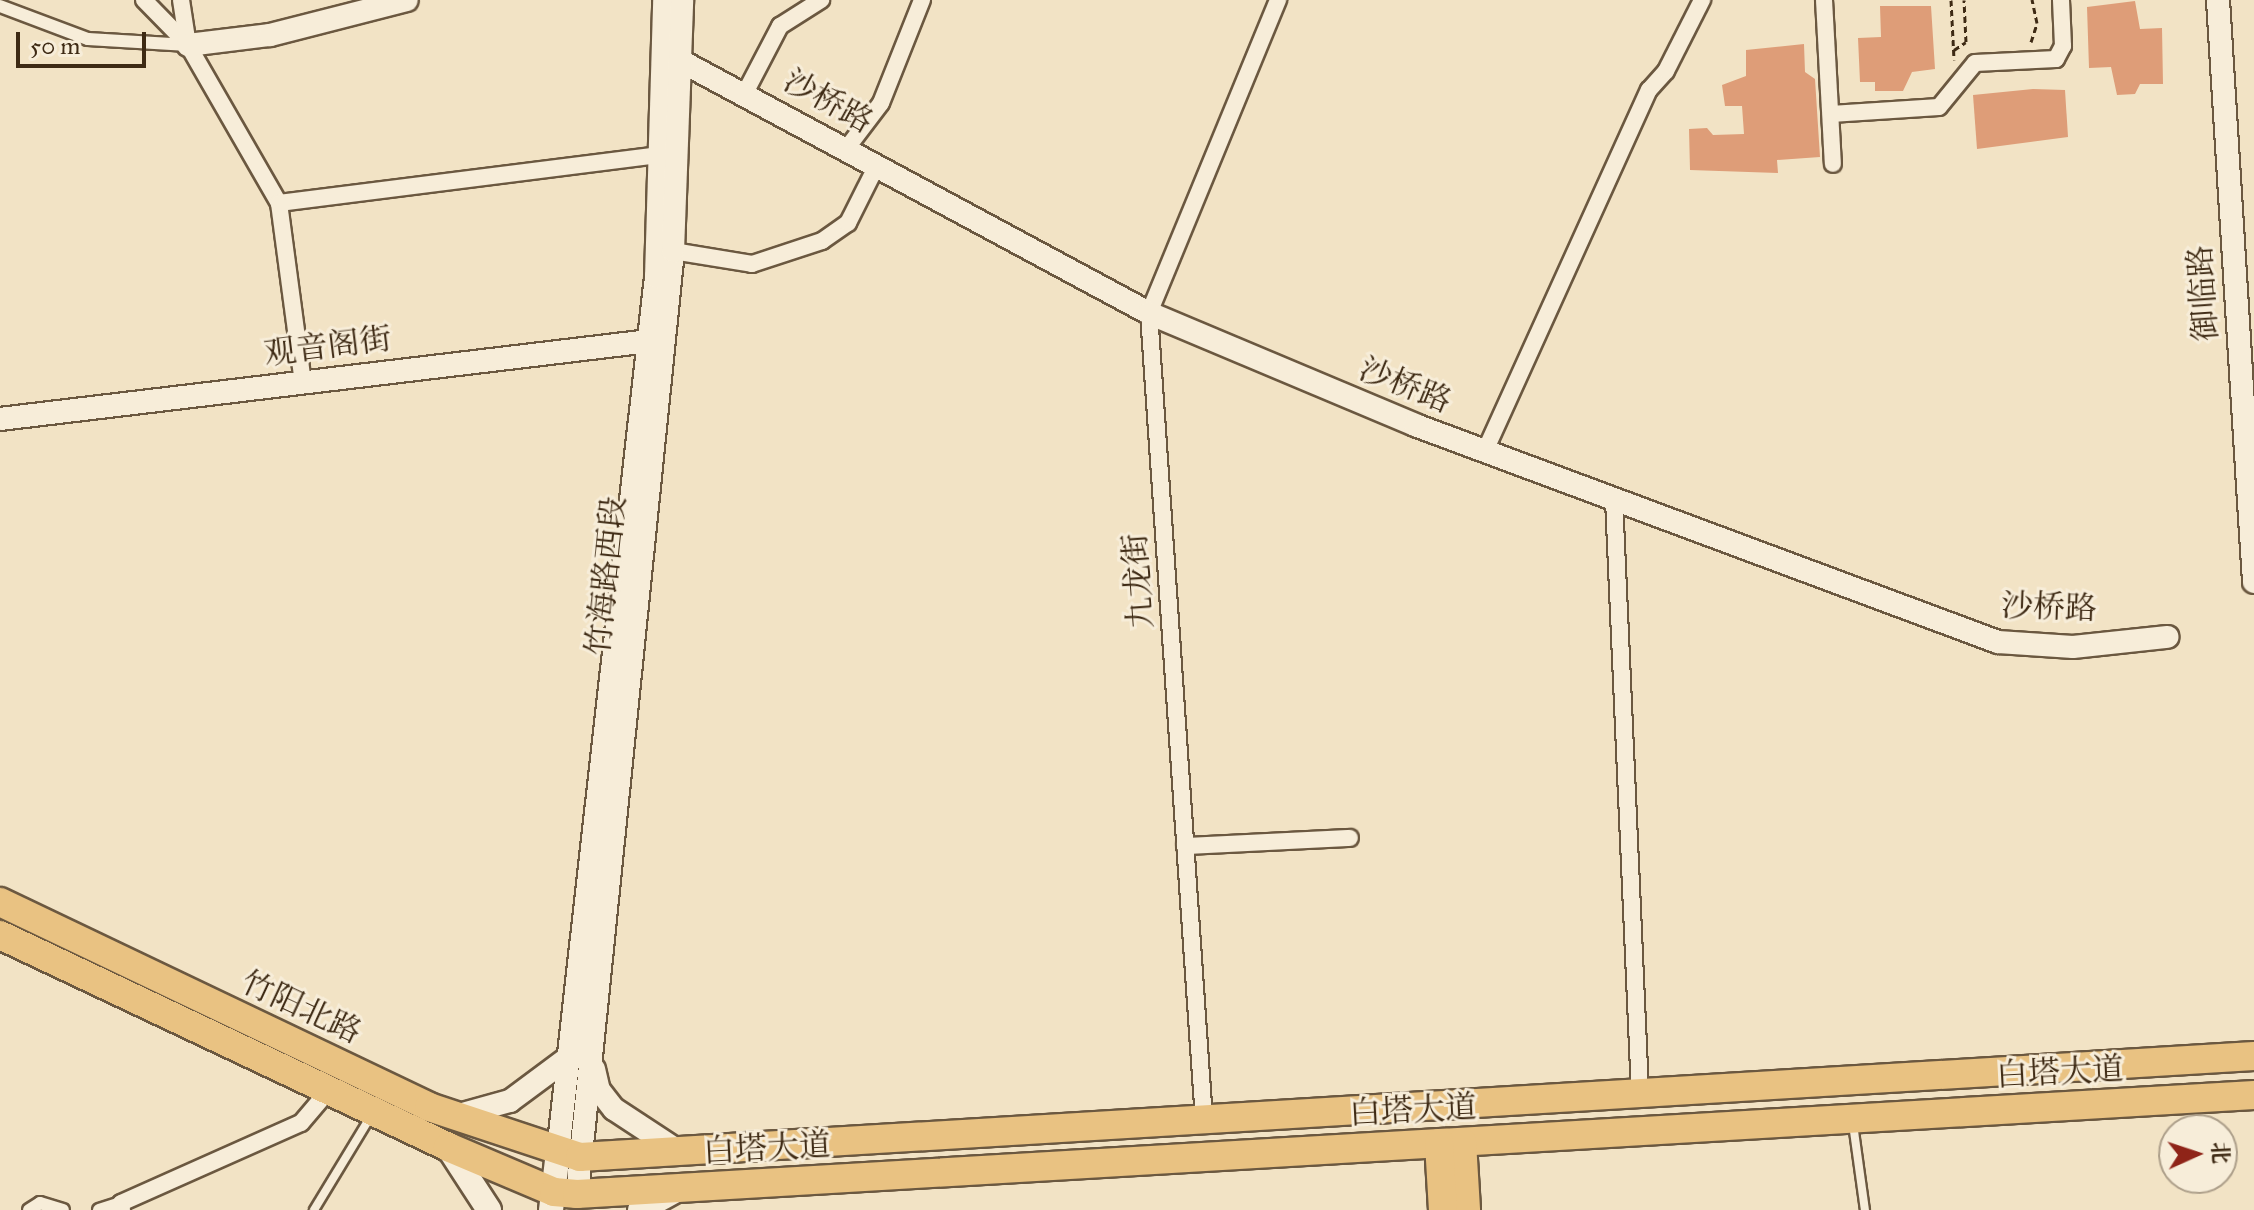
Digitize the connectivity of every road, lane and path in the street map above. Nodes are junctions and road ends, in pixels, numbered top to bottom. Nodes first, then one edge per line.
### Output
1 (144, 0) edge
2 (181, 0) edge
3 (407, 0) edge
4 (821, 0) edge
5 (922, 0) edge
6 (1278, 0) edge
7 (1702, 0) edge
8 (1824, 0) edge
9 (1951, 0) edge
10 (1962, 0) edge
11 (2032, 0) edge
12 (2061, 0) edge
13 (2218, 0) edge
14 (677, 1) edge
15 (0, 6) edge
16 (188, 45) junction
17 (1954, 50) junction
18 (673, 56) junction
19 (2013, 61) junction
20 (1956, 86) junction
21 (745, 93) junction
22 (1831, 114) junction
23 (847, 148) junction
24 (658, 155) junction
25 (1833, 164) dead end
26 (877, 165) junction
27 (279, 203) junction
28 (673, 251) junction
29 (1149, 313) junction
30 (656, 340) junction
31 (303, 383) junction
32 (0, 419) edge
33 (1485, 451) junction
34 (1614, 499) junction
35 (2254, 582) edge
36 (2167, 637) dead end
37 (1350, 838) dead end
38 (1185, 846) junction
39 (0, 902) edge
40 (0, 935) edge
41 (582, 1056) junction
42 (2254, 1056) edge
43 (329, 1090) junction
44 (1640, 1093) junction
45 (2254, 1095) edge
46 (374, 1111) junction
47 (451, 1116) junction
48 (1852, 1119) junction
49 (1204, 1120) junction
50 (1451, 1143) junction
51 (448, 1147) junction
52 (678, 1151) junction
53 (569, 1155) junction
54 (678, 1189) junction
55 (564, 1202) edge
56 (122, 1206) edge
57 (29, 1210) edge
58 (63, 1210) edge
59 (99, 1210) edge
60 (314, 1210) edge
61 (489, 1210) edge
62 (640, 1210) edge
63 (1443, 1210) edge
64 (1466, 1210) edge
65 (1865, 1210) edge

1 - 16 street
2 - 16 street
3 - 16 street
4 - 21 street
5 - 23 street
6 - 29 street
7 - 33 street
8 - 22 street
9 - 10 path
9 - 17 path
10 - 17 path
11 - 19 path
12 - 19 street
13 - 35 street, 御临路
14 - 18 street, 竹海路西段
15 - 16 street
16 - 27 street
17 - 20 path
18 - 21 street, 沙桥路
18 - 24 street, 竹海路西段
18 - 28 street, 竹海路西段
19 - 20 street
20 - 22 street
21 - 23 street, 沙桥路
22 - 25 street
23 - 26 street, 沙桥路
24 - 27 street
24 - 30 street, 竹海路西段
26 - 28 street
26 - 29 street, 沙桥路
27 - 31 street
28 - 30 street, 竹海路西段
29 - 33 street, 沙桥路
29 - 38 street, 九龙街
30 - 31 street, 观音阁街
30 - 41 street, 竹海路西段
31 - 32 street, 观音阁街
33 - 34 street, 沙桥路
34 - 36 street, 沙桥路
34 - 44 street
37 - 38 street
38 - 49 street, 九龙街
39 - 47 highway, 竹阳北路
40 - 43 highway, 竹阳北路
41 - 47 street
41 - 52 street
41 - 53 street, 竹海路西段
42 - 44 highway, 白塔大道
43 - 46 highway, 竹阳北路
43 - 56 street
44 - 49 highway, 白塔大道
45 - 48 highway, 白塔大道
46 - 51 highway, 竹阳北路
46 - 60 lane
47 - 53 highway, 竹阳北路
48 - 50 highway, 白塔大道
48 - 65 lane
49 - 52 highway, 白塔大道
50 - 54 highway, 白塔大道
50 - 63 highway
50 - 64 highway
51 - 55 highway, 竹阳北路
51 - 61 main road
52 - 53 highway, 白塔大道
53 - 55 main road
54 - 55 highway, 白塔大道
54 - 62 main road
56 - 59 street
57 - 58 street

